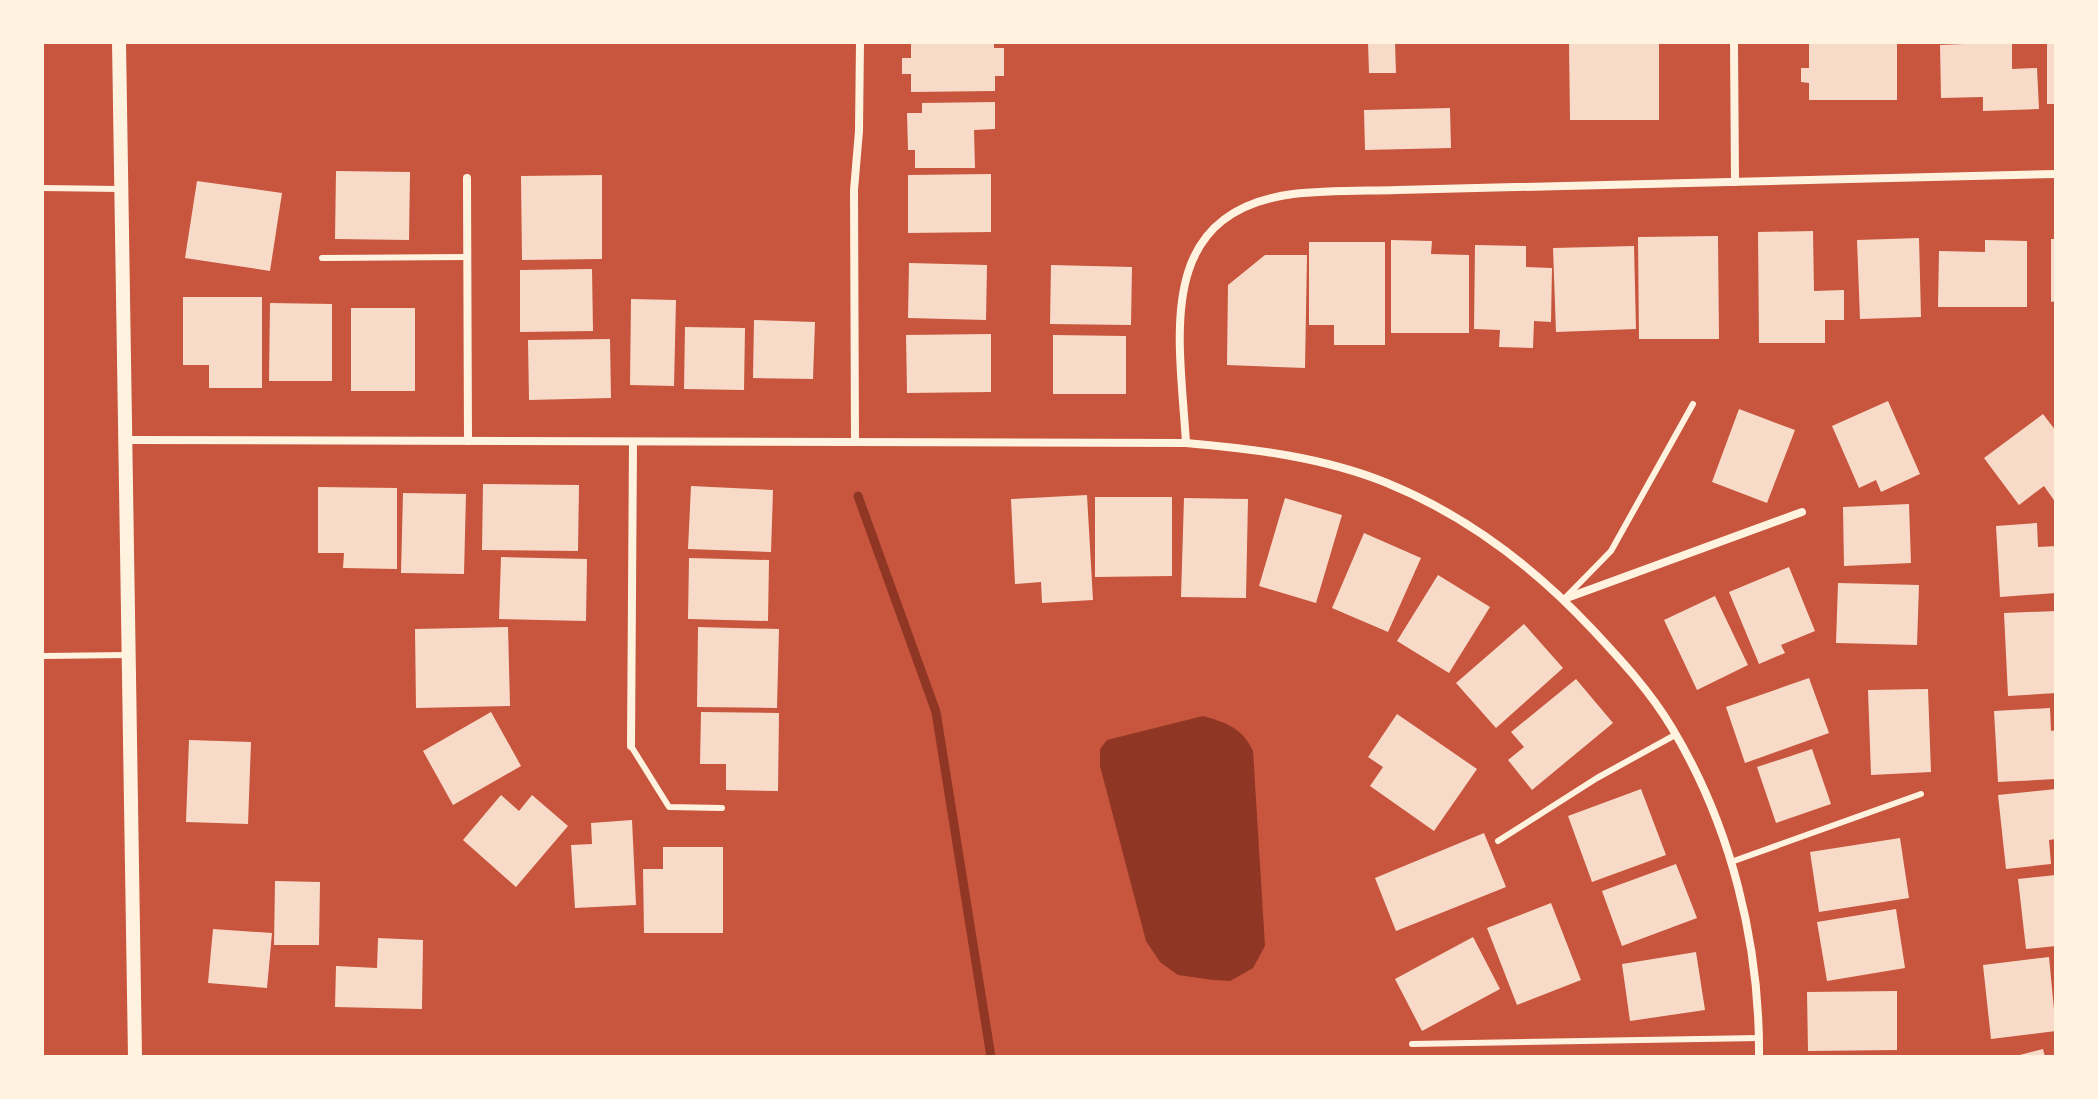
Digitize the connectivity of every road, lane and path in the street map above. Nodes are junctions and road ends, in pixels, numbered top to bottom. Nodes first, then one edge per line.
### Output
1 (119, 42) edge
2 (860, 42) edge
3 (1734, 42) edge
4 (2056, 174) edge
5 (467, 178) dead end
6 (1735, 182) junction
7 (42, 188) edge
8 (120, 189) junction
9 (467, 257) junction
10 (322, 258) dead end
11 (1693, 404) dead end
12 (125, 440) junction
13 (468, 441) junction
14 (633, 442) junction
15 (855, 442) junction
16 (1186, 443) junction
17 (1802, 512) dead end
18 (1564, 599) junction
19 (129, 655) junction
20 (42, 656) edge
21 (1675, 735) junction
22 (631, 746) joint
23 (1921, 794) dead end
24 (722, 808) dead end
25 (1498, 841) dead end
26 (1731, 862) junction
27 (1759, 1038) junction
28 (1412, 1044) dead end
29 (135, 1057) edge
30 (1759, 1057) edge

1 - 8 street
2 - 15 street
3 - 6 street
4 - 6 street
5 - 9 street
6 - 16 street
7 - 8 lane
8 - 12 street
9 - 10 lane
9 - 13 street
11 - 18 lane
12 - 13 street
12 - 19 street
13 - 14 street
14 - 15 street
14 - 22 street
15 - 16 street
16 - 18 street
17 - 18 street
18 - 21 street
19 - 20 lane
19 - 29 street
21 - 25 lane
21 - 26 street
22 - 24 lane
23 - 26 lane
26 - 27 street
27 - 28 lane
27 - 30 street

